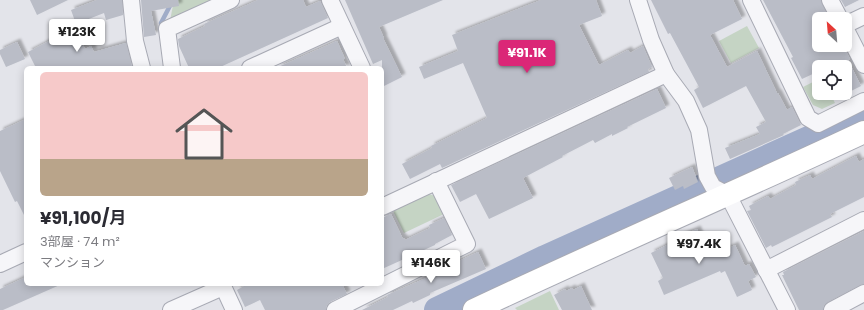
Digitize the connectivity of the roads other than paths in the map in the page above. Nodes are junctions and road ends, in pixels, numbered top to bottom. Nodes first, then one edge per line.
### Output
1 (131, 0) edge
2 (231, 0) edge
3 (330, 0) edge
4 (638, 0) edge
5 (750, 0) edge
6 (830, 0) edge
7 (836, 12) edge
8 (864, 16) edge
9 (852, 21) edge
10 (342, 26) junction
11 (852, 42) edge
12 (864, 65) edge
13 (141, 66) edge
14 (172, 66) edge
15 (254, 66) edge
16 (361, 66) edge
17 (666, 74) junction
18 (864, 101) edge
19 (864, 132) edge
20 (436, 181) junction
21 (716, 186) junction
22 (384, 206) edge
23 (864, 220) edge
24 (24, 253) edge
25 (0, 264) edge
26 (766, 270) junction
27 (221, 286) edge
28 (223, 286) edge
29 (384, 286) edge
30 (384, 286) edge
31 (864, 293) edge
32 (171, 310) edge
33 (234, 310) edge
34 (336, 310) edge
35 (474, 310) edge
36 (787, 310) edge
37 (832, 310) edge

1 - 13 street
2 - 14 street
3 - 10 street
4 - 17 street
5 - 18 street
6 - 7 street
8 - 9 street
10 - 15 street
10 - 16 street
11 - 12 street
17 - 20 street
17 - 21 street
19 - 21 street
20 - 22 street
20 - 29 street
21 - 26 street
21 - 35 street
23 - 26 street
24 - 25 street
26 - 36 street
27 - 32 street
28 - 33 street
30 - 34 street
31 - 37 street

